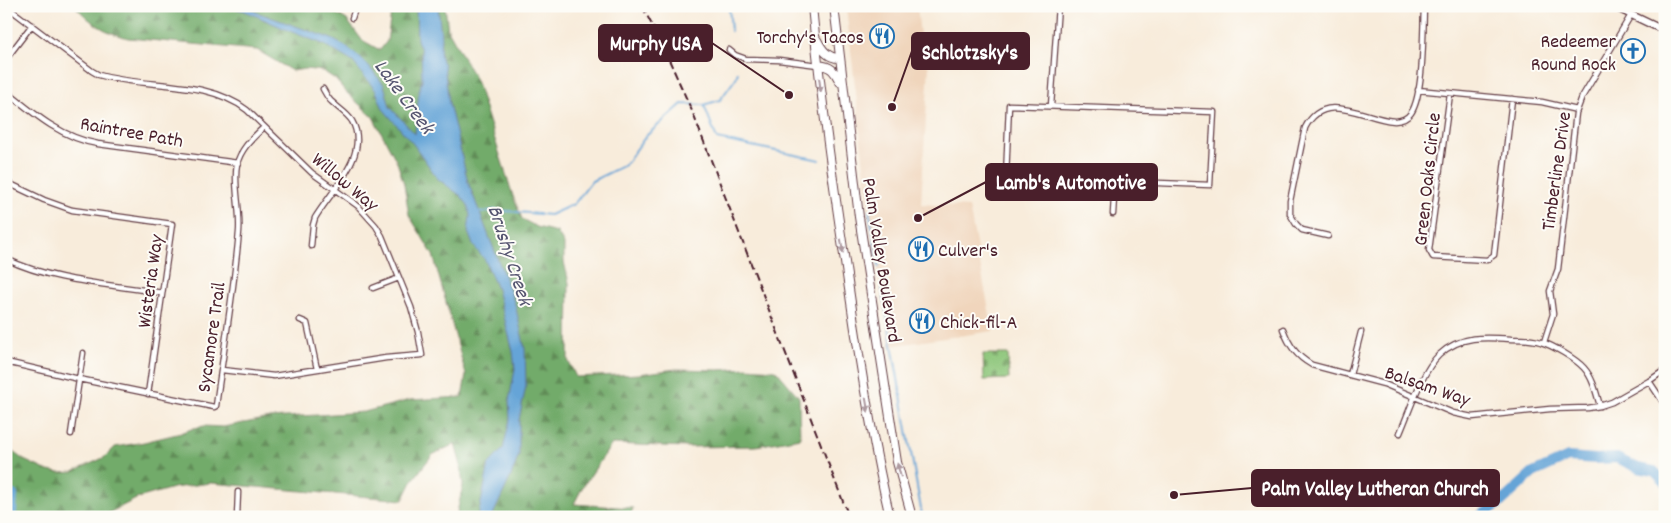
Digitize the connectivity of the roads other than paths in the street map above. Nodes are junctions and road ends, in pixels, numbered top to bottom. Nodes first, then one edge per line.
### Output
1 (6, 6) edge
2 (356, 6) edge
3 (812, 6) edge
4 (834, 6) edge
5 (1058, 6) edge
6 (1424, 6) edge
7 (1613, 6) edge
8 (1631, 15) junction
9 (352, 18) dead end
10 (32, 25) junction
11 (1665, 31) edge
12 (815, 36) junction
13 (729, 50) dead end
14 (839, 58) junction
15 (6, 59) edge
16 (818, 65) junction
17 (843, 86) junction
18 (323, 90) dead end
19 (1418, 90) junction
20 (6, 92) edge
21 (1450, 94) junction
22 (1512, 99) junction
23 (1051, 106) junction
24 (1577, 110) junction
25 (264, 127) junction
26 (238, 163) junction
27 (1115, 181) junction
28 (6, 182) edge
29 (334, 189) junction
30 (1113, 214) dead end
31 (1328, 236) dead end
32 (311, 246) dead end
33 (6, 259) edge
34 (399, 278) junction
35 (373, 288) dead end
36 (162, 293) junction
37 (300, 320) dead end
38 (1283, 329) dead end
39 (1361, 332) dead end
40 (1544, 342) junction
41 (83, 353) dead end
42 (8, 362) edge
43 (317, 369) junction
44 (222, 370) junction
45 (1665, 370) edge
46 (1350, 375) junction
47 (6, 376) edge
48 (79, 379) junction
49 (1649, 382) junction
50 (148, 394) junction
51 (1415, 398) junction
52 (1665, 405) edge
53 (1600, 406) junction
54 (1400, 433) dead end
55 (71, 434) dead end
56 (238, 492) dead end
57 (237, 517) edge
58 (890, 517) edge
59 (912, 517) edge

1 - 10 street, Willow Way
2 - 9 street
3 - 12 highway, Palm Valley Boulevard
4 - 14 highway, Palm Valley Boulevard
5 - 23 street
6 - 19 street
7 - 8 main road
8 - 11 main road
8 - 24 street, Timberline Drive
10 - 15 street
10 - 25 street, Willow Way
12 - 14 highway
12 - 16 highway, Palm Valley Boulevard
13 - 16 street
14 - 17 highway, Palm Valley Boulevard
16 - 17 highway
16 -> 58 highway, Palm Valley Boulevard
59 -> 17 highway, Palm Valley Boulevard
18 - 29 street
19 - 21 street
19 - 31 street
20 - 26 street, Raintree Path
21 - 22 street
21 - 22 street, Green Oaks Circle
22 - 24 street
23 - 27 street
23 - 27 street
24 - 40 street, Timberline Drive
25 - 26 street, Sycamore Trail
25 - 29 street, Willow Way
26 - 44 street, Sycamore Trail
27 - 30 street
28 - 36 street, Wisteria Way
29 - 32 street
29 - 34 street, Willow Way
33 - 36 street
34 - 35 street
34 - 43 street, Willow Way
36 - 50 street, Wisteria Way
37 - 43 street
38 - 46 street, Balsam Way
39 - 46 street
40 - 51 street
40 - 53 street
41 - 48 street
42 - 47 street
42 - 48 street, Sycamore Trail
43 - 44 street, Willow Way
44 - 50 street, Sycamore Trail
45 - 49 street, Balsam Way
46 - 51 street, Balsam Way
48 - 50 street, Sycamore Trail
48 - 55 street
49 - 52 street
49 - 53 street, Balsam Way
51 - 53 street, Balsam Way
51 - 54 street
56 - 57 street

